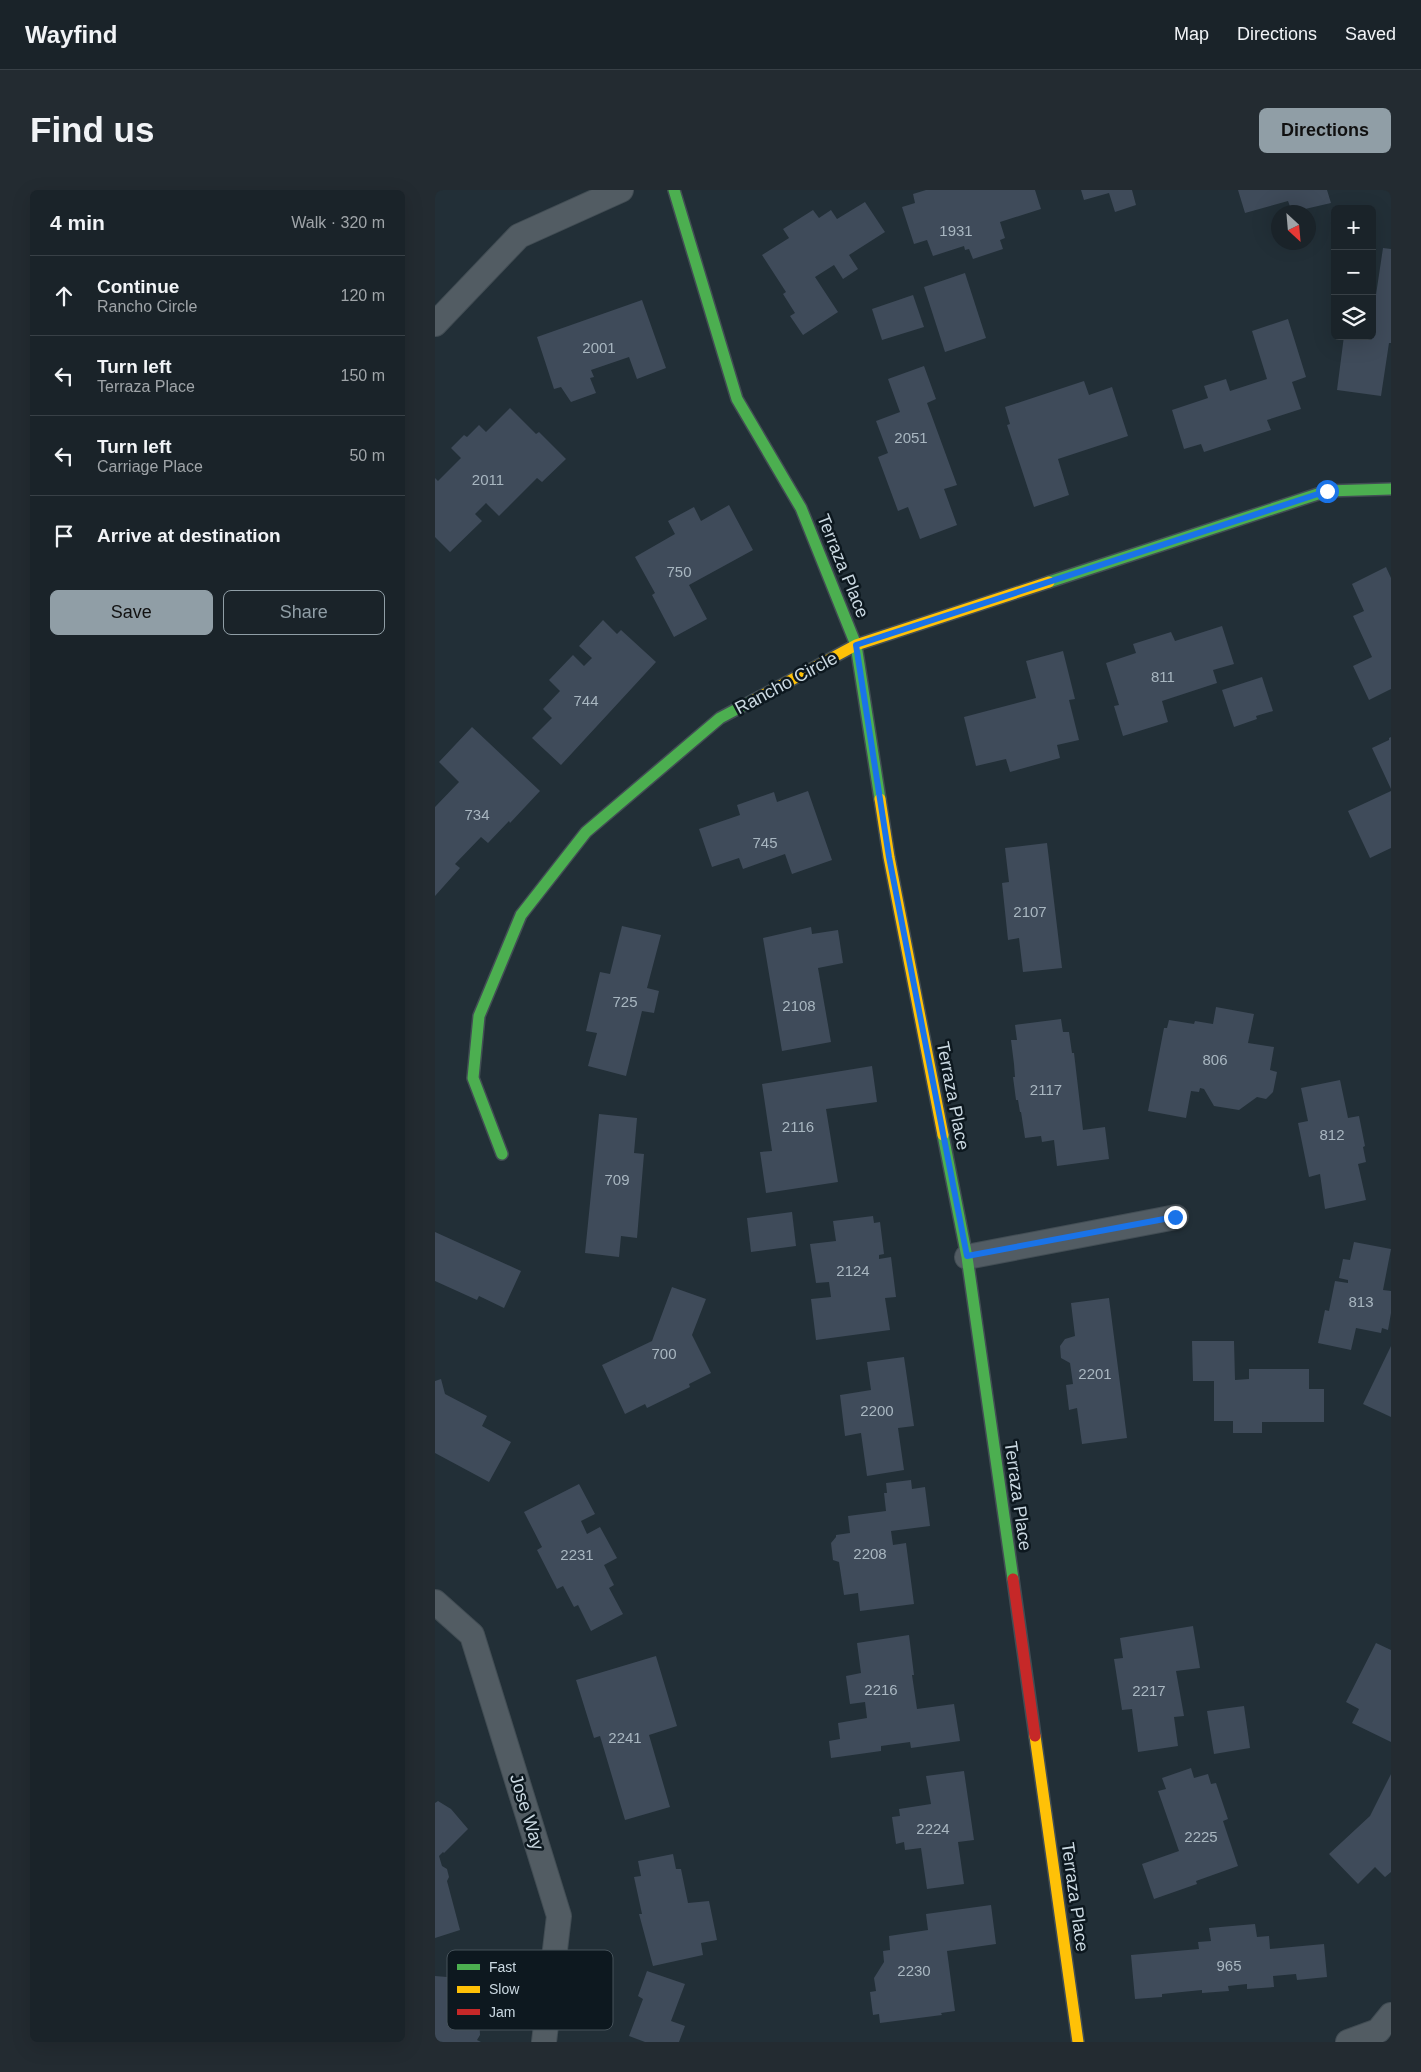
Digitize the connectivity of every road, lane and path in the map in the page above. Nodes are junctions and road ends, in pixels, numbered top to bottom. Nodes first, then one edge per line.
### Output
1 (621, 190) edge
2 (675, 190) edge
3 (435, 324) edge
4 (1391, 489) edge
5 (856, 645) junction
6 (502, 1154) dead end
7 (1175, 1217) dead end
8 (967, 1256) junction
9 (435, 1602) edge
10 (555, 1950) edge
11 (1391, 2014) edge
12 (1078, 2042) edge
13 (1348, 2042) edge

1 - 3 street
2 - 5 street, Terraza Place
4 - 5 street, Rancho Circle
5 - 6 street, Rancho Circle
5 - 8 street, Terraza Place
7 - 8 street
8 - 12 street, Terraza Place
9 - 10 street, Jose Way
11 - 13 street

